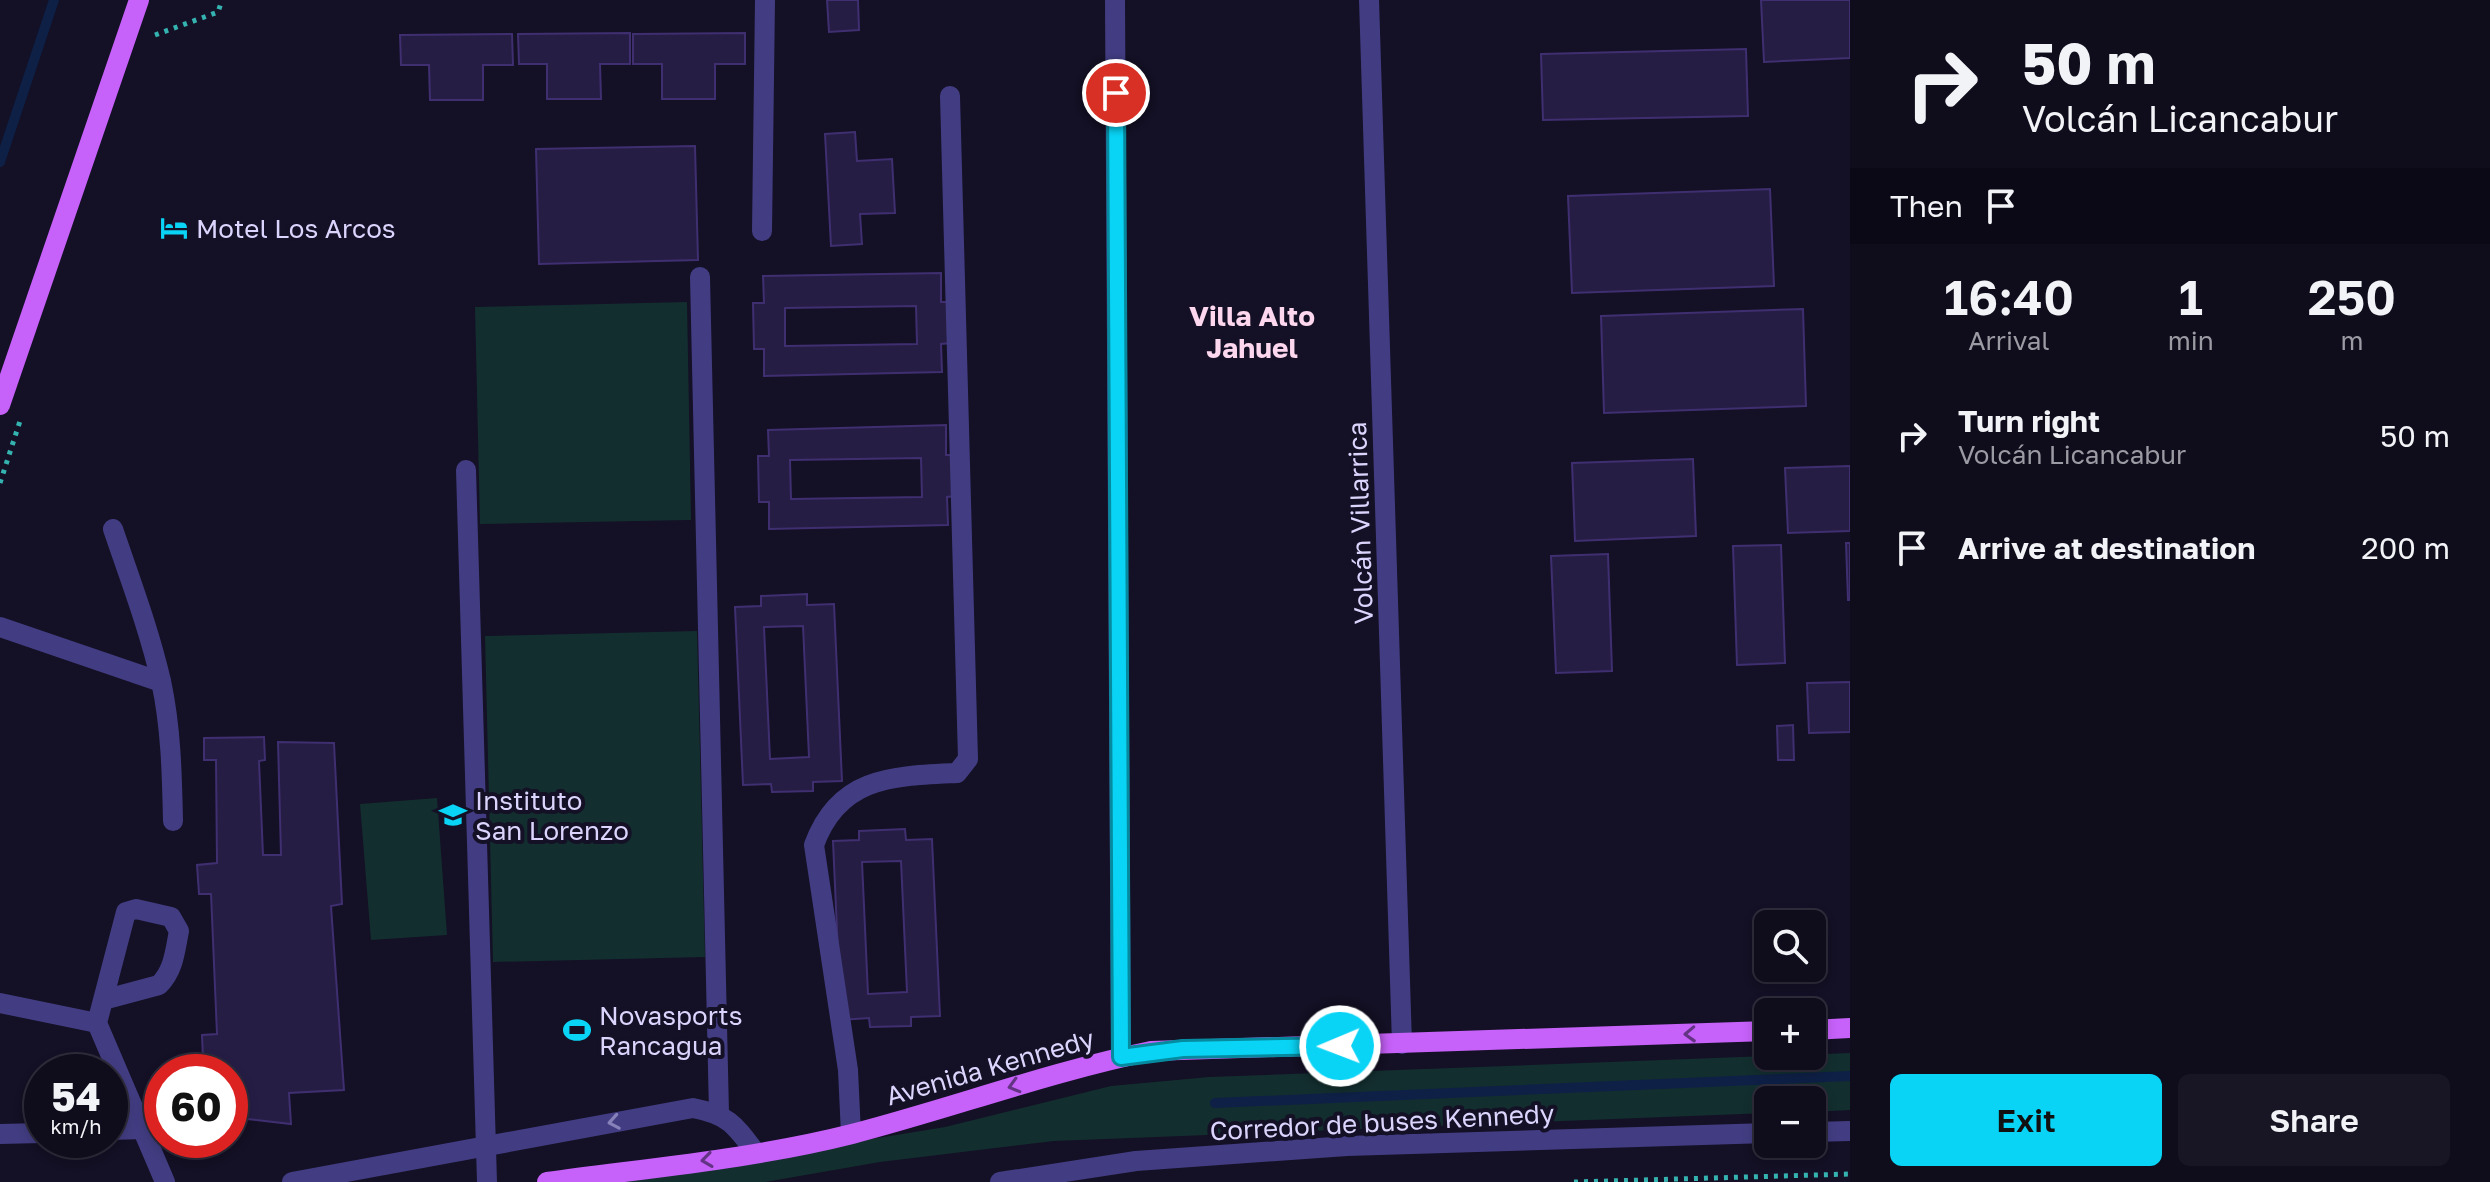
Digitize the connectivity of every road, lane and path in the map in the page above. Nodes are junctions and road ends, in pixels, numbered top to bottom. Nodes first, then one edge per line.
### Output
1 (139, 0) edge
2 (222, 0) edge
3 (765, 0) edge
4 (1115, 0) edge
5 (1369, 0) edge
6 (124, 44) junction
7 (950, 96) dead end
8 (762, 231) dead end
9 (700, 277) dead end
10 (0, 405) edge
11 (466, 470) dead end
12 (113, 529) dead end
13 (0, 627) edge
14 (161, 682) junction
15 (173, 821) dead end
16 (103, 1000) junction
17 (0, 1003) edge
18 (97, 1023) junction
19 (1850, 1028) edge
20 (1826, 1029) edge
21 (1754, 1031) edge
22 (1402, 1044) junction
23 (1121, 1057) junction
24 (719, 1113) junction
25 (128, 1129) edge
26 (144, 1129) joint
27 (1850, 1131) edge
28 (1826, 1132) edge
29 (24, 1133) edge
30 (1754, 1133) edge
31 (0, 1134) edge
32 (851, 1134) junction
33 (484, 1144) junction
34 (756, 1153) junction
35 (155, 1158) edge
36 (1850, 1174) edge
37 (165, 1182) edge
38 (292, 1182) edge
39 (487, 1182) edge
40 (547, 1182) edge
41 (1000, 1182) edge
42 (1574, 1182) edge

1 - 6 main road
2 - 6 path
3 - 8 street
4 - 23 street
5 - 22 street, Volcán Villarrica
6 - 10 main road
7 - 32 street
9 - 24 street
11 - 33 street
12 - 14 street
13 - 14 street
14 - 15 street
16 - 16 street
16 - 18 street
17 - 18 street
18 - 26 street
19 - 20 main road
21 -> 22 main road, Avenida Kennedy
22 - 23 main road, Avenida Kennedy
23 -> 32 main road, Avenida Kennedy
24 -> 33 street
24 - 34 street
25 - 26 street
27 - 28 street
29 - 31 street
30 - 41 street, Corredor de buses Kennedy
32 - 34 main road, Avenida Kennedy
33 - 38 street
33 - 39 street
34 -> 40 main road, Avenida Kennedy
35 - 37 street
36 - 42 path

